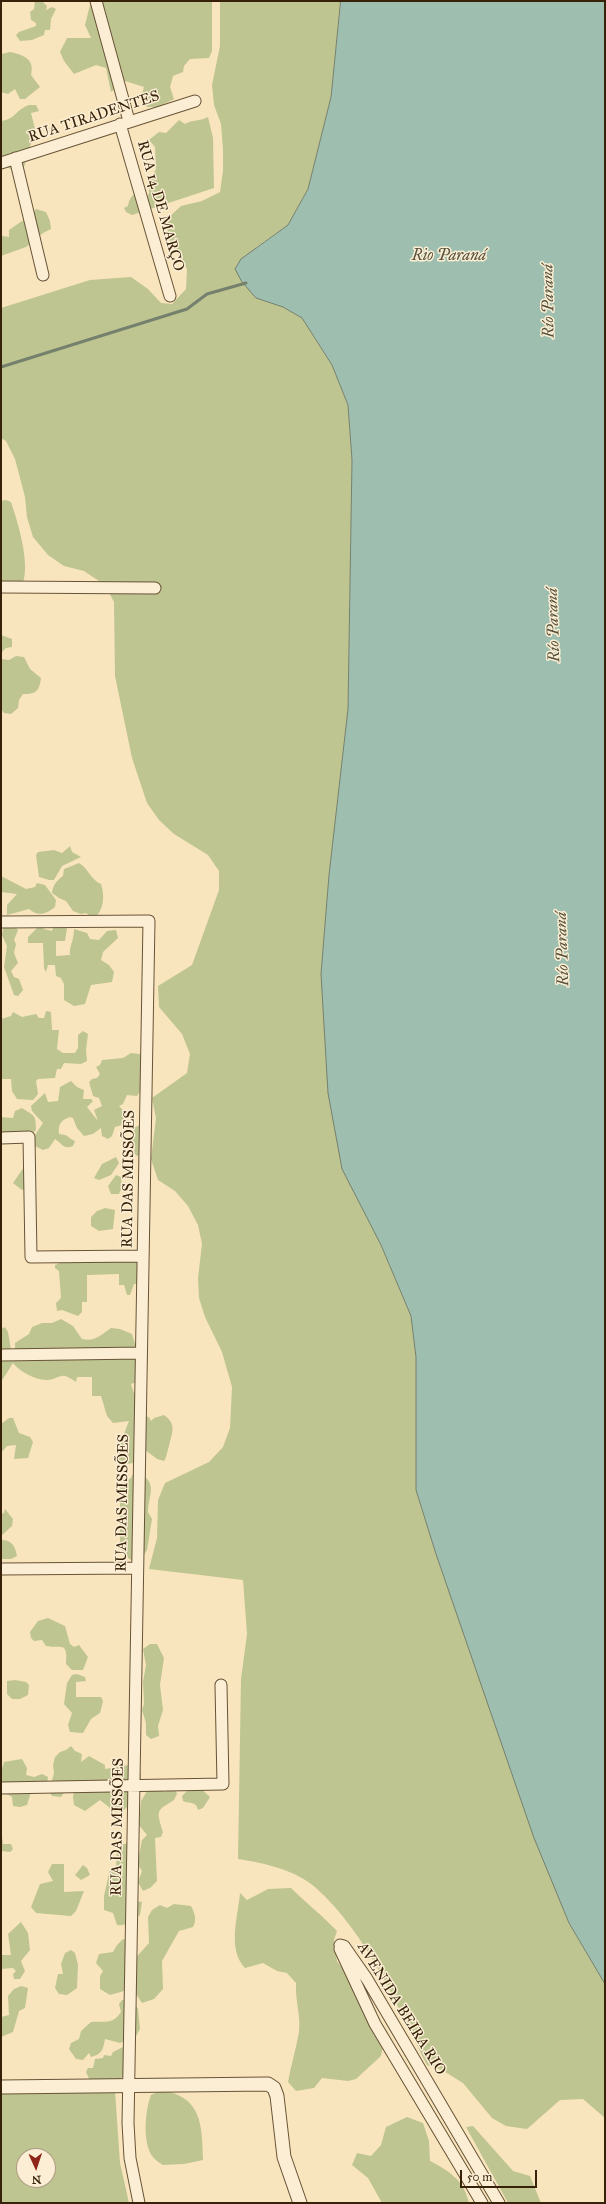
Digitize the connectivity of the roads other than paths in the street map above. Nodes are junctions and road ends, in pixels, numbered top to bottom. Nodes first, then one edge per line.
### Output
1 (96, 1) edge
2 (196, 101) dead end
3 (125, 123) junction
4 (15, 158) junction
5 (1, 162) edge
6 (43, 275) dead end
7 (170, 296) dead end
8 (1, 587) edge
9 (155, 588) dead end
10 (1, 922) edge
11 (1, 1138) edge
12 (143, 1256) junction
13 (141, 1353) junction
14 (1, 1355) edge
15 (137, 1568) junction
16 (1, 1569) edge
17 (221, 1685) dead end
18 (134, 1784) junction
19 (1, 1788) edge
20 (129, 2086) junction
21 (1, 2087) edge
22 (139, 2203) edge
23 (300, 2203) edge
24 (482, 2203) edge
25 (499, 2203) edge

1 - 3 street, RUA 14 DE MARÇO
2 - 3 street, RUA TIRADENTES
3 - 4 street, RUA TIRADENTES
3 - 7 street, RUA 14 DE MARÇO
4 - 5 street, RUA TIRADENTES
4 - 6 street
8 - 9 street
10 - 12 street, RUA DAS MISSÕES
11 - 12 street
12 - 13 street, RUA DAS MISSÕES
13 - 14 street
13 - 15 street, RUA DAS MISSÕES
15 - 16 street
15 - 18 street, RUA DAS MISSÕES
17 - 18 street
18 - 19 street
18 - 20 street, RUA DAS MISSÕES
20 - 21 street
20 - 22 street, RUA DAS MISSÕES
20 - 23 street
24 - 25 street, AVENIDA BEIRA RIO

